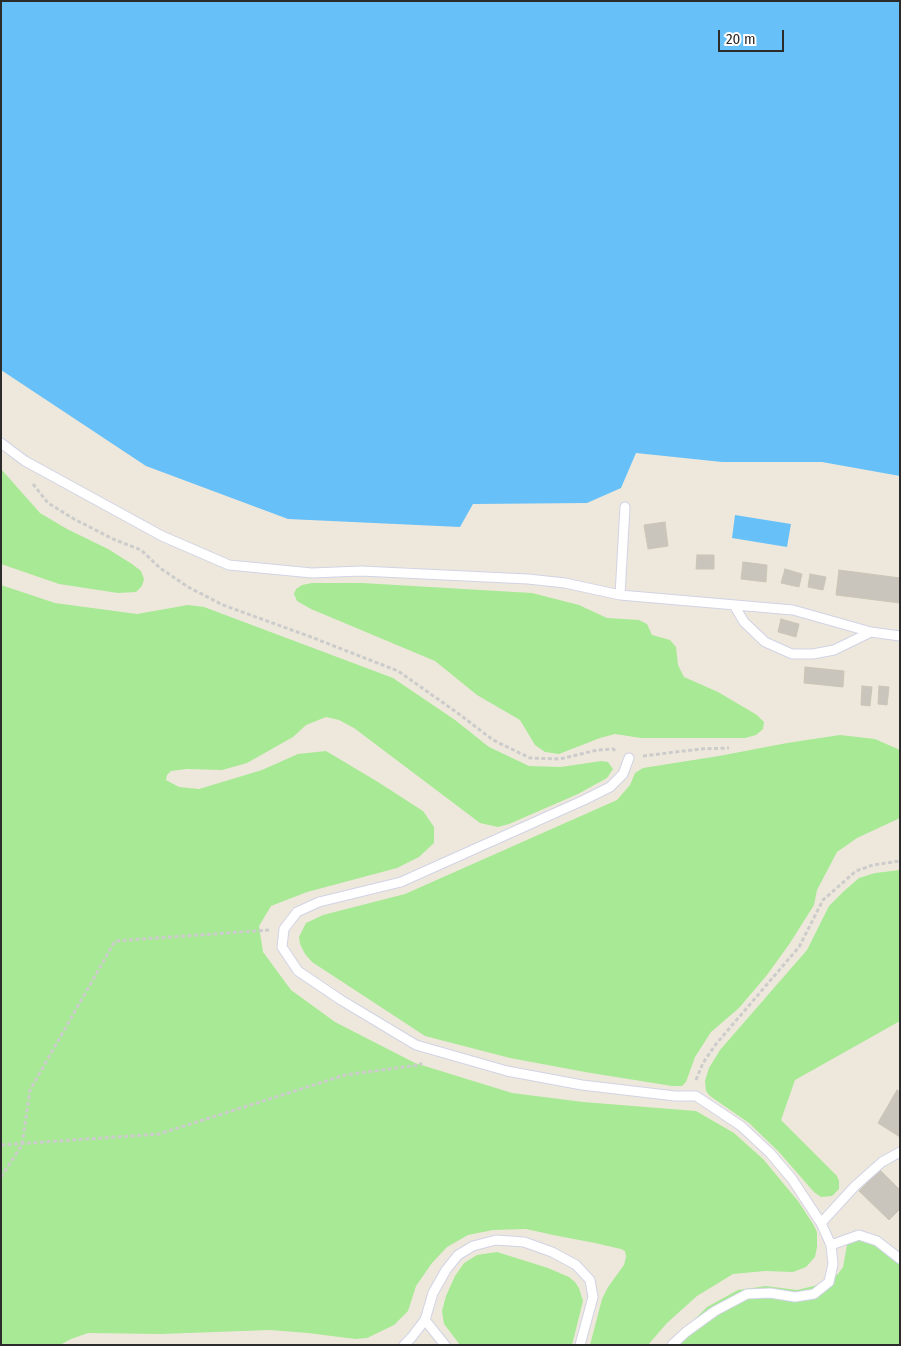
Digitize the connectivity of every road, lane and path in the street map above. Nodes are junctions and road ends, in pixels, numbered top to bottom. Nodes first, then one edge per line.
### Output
1 (1, 443) edge
2 (26, 461) junction
3 (625, 507) dead end
4 (620, 595) junction
5 (734, 605) junction
6 (870, 632) junction
7 (900, 636) edge
8 (729, 748) dead end
9 (629, 758) junction
10 (900, 861) edge
11 (284, 929) junction
12 (435, 1050) junction
13 (696, 1096) junction
14 (1, 1145) edge
15 (22, 1145) junction
16 (900, 1152) edge
17 (1, 1177) edge
18 (821, 1223) junction
19 (831, 1244) junction
20 (900, 1259) edge
21 (425, 1320) junction
22 (404, 1345) edge
23 (445, 1345) edge
24 (580, 1345) edge
25 (672, 1345) edge

1 - 2 lane
2 - 4 lane
2 - 9 path
3 - 4 lane
4 - 5 lane
5 - 6 lane
5 - 6 lane
6 - 7 lane
8 - 9 path
9 - 11 lane
10 - 13 path
11 - 12 lane
11 - 15 path
12 - 13 lane
12 - 15 path
13 - 18 lane
14 - 15 path
15 - 17 path
16 - 18 lane
18 - 19 lane
19 - 20 lane
19 - 25 lane
21 - 22 lane
21 - 23 lane
21 - 24 lane

